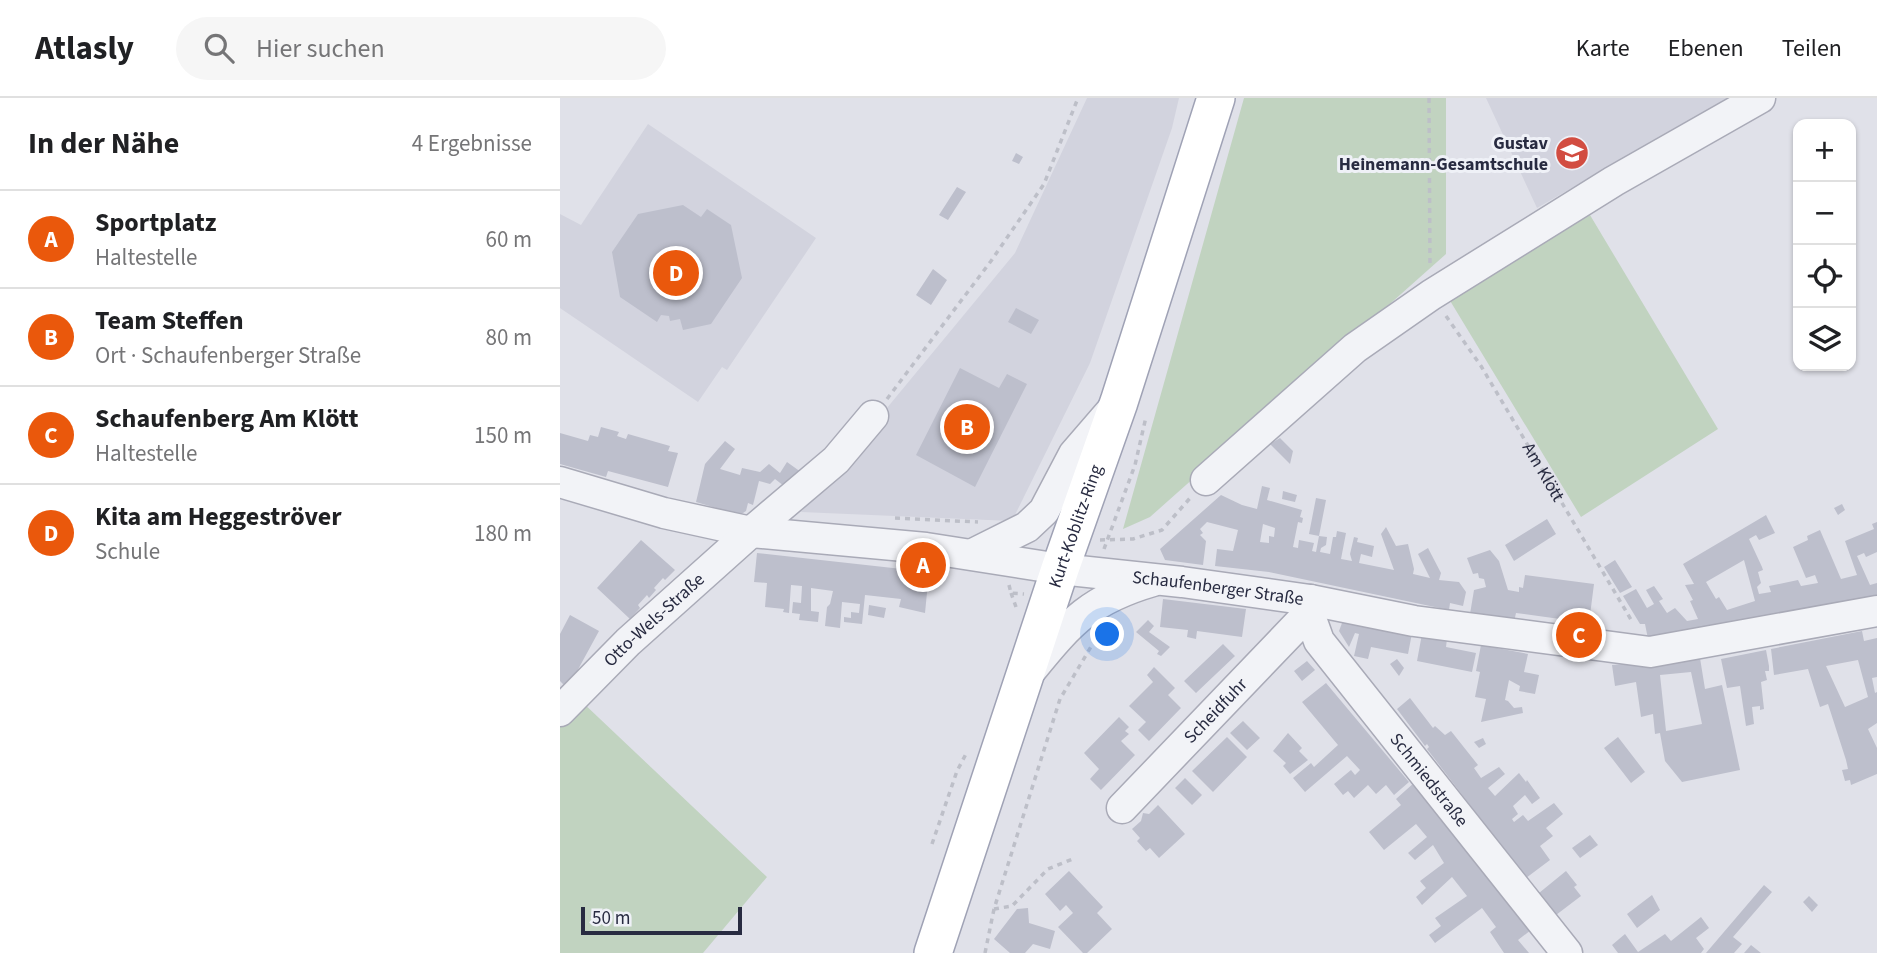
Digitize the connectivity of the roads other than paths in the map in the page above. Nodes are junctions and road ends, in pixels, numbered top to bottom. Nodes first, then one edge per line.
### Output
1 (1216, 98) edge
2 (1760, 98) edge
3 (1119, 402) junction
4 (873, 416) road end
5 (1206, 480) road end
6 (560, 482) edge
7 (751, 532) junction
8 (973, 554) junction
9 (1060, 569) junction
10 (1160, 579) junction
11 (1310, 606) junction
12 (1877, 611) edge
13 (1024, 679) junction
14 (560, 711) edge
15 (1122, 808) dead end
16 (933, 953) edge
17 (1567, 953) edge

1 - 3 main road, Kurt-Koblitz-Ring
2 - 5 street
3 - 8 street
3 - 9 main road, Kurt-Koblitz-Ring
4 - 7 street, Otto-Wels-Straße
6 - 7 street, Schaufenberger Straße
7 - 8 street, Schaufenberger Straße
7 - 14 street, Otto-Wels-Straße
8 - 9 street, Schaufenberger Straße
9 - 10 street, Schaufenberger Straße
9 - 13 main road, Kurt-Koblitz-Ring
10 - 11 street, Schaufenberger Straße
10 - 13 street
11 - 12 street, Schaufenberger Straße
11 - 15 street, Scheidfuhr
11 - 17 street, Schmiedstraße
13 - 16 main road, Kurt-Koblitz-Ring

